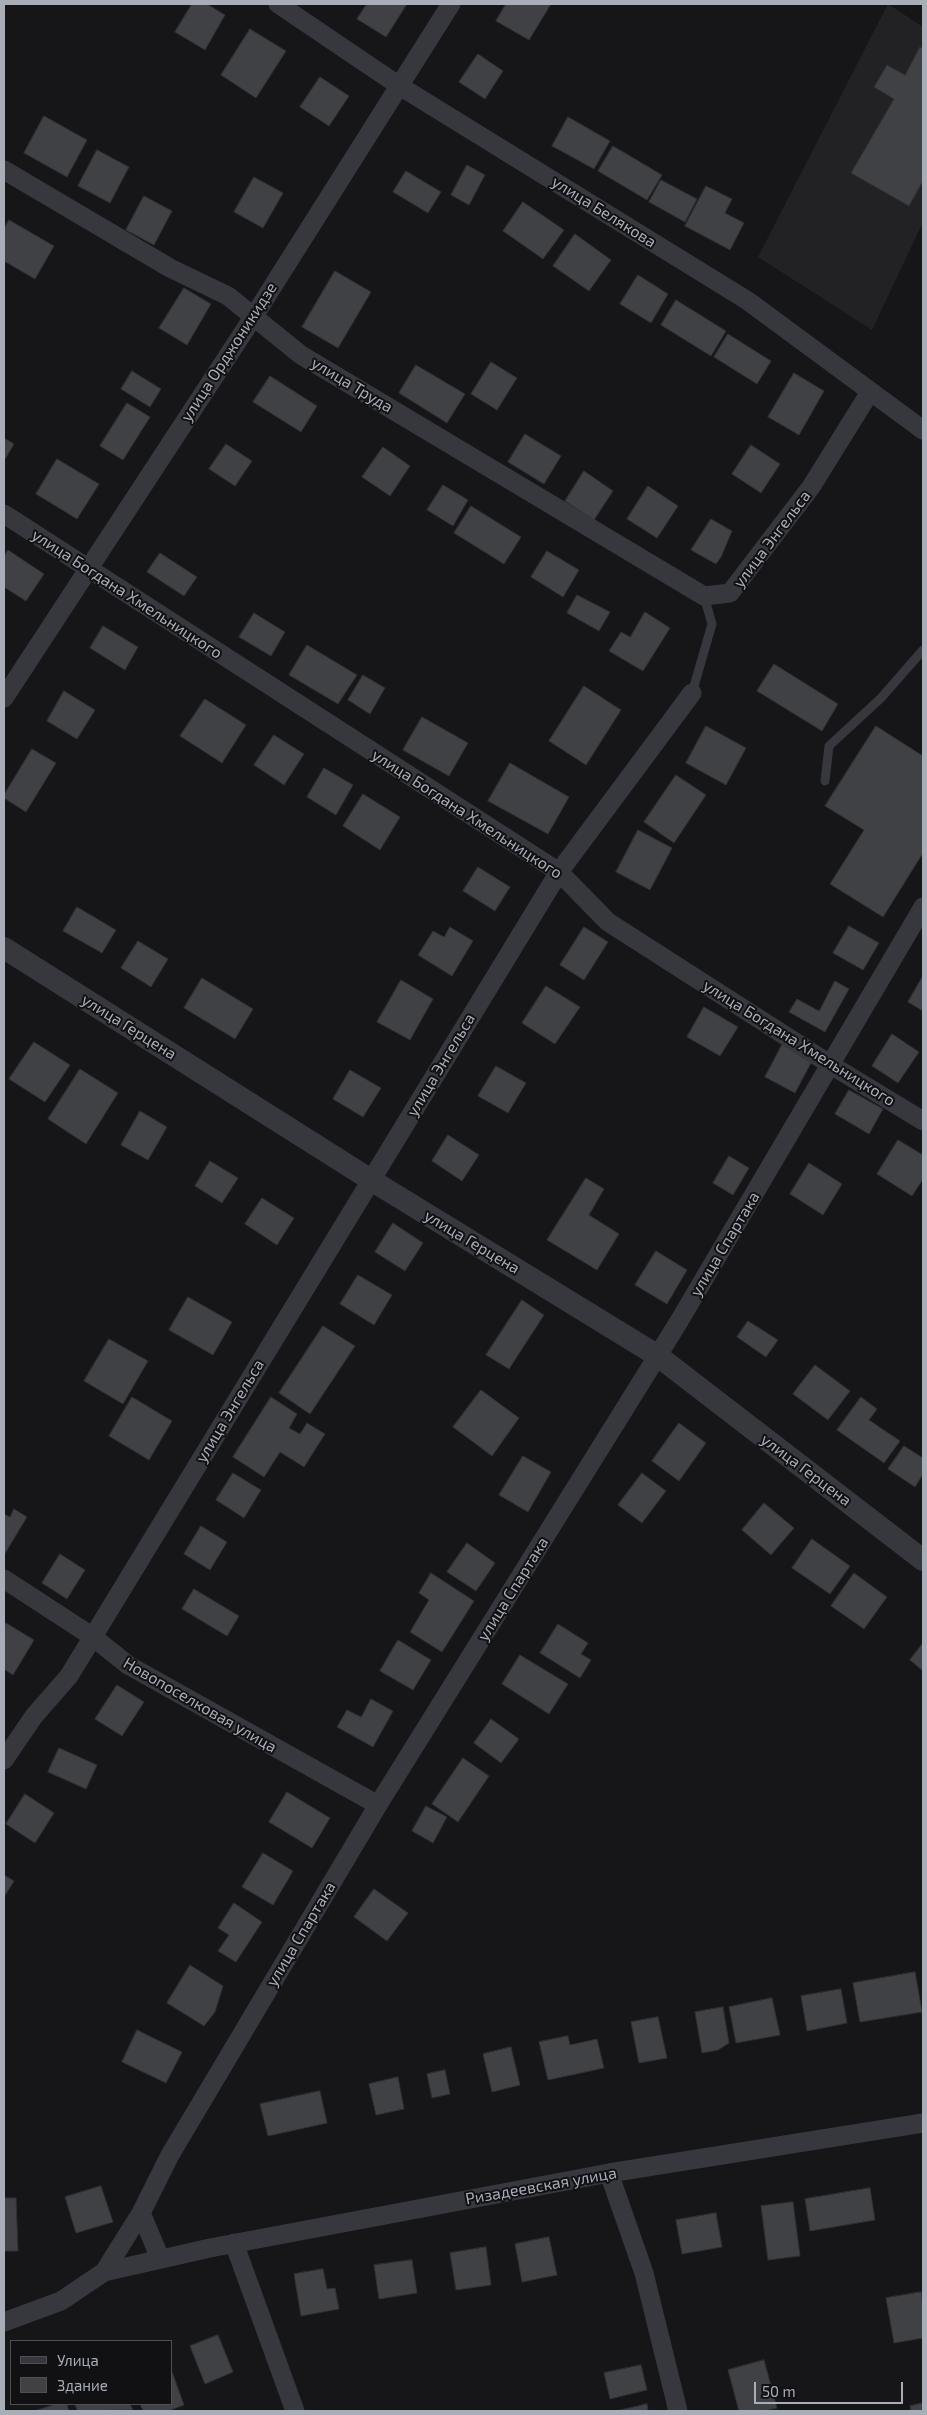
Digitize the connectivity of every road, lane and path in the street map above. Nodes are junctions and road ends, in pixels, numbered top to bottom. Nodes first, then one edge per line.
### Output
1 (278, 4) edge
2 (451, 4) edge
3 (398, 85) junction
4 (4, 170) edge
5 (254, 316) junction
6 (870, 392) junction
7 (923, 430) edge
8 (4, 514) edge
9 (88, 569) junction
10 (704, 596) junction
11 (923, 650) edge
12 (692, 693) joint
13 (4, 698) edge
14 (825, 781) dead end
15 (559, 872) junction
16 (923, 906) edge
17 (4, 948) edge
18 (831, 1065) junction
19 (923, 1121) edge
20 (371, 1180) junction
21 (658, 1356) junction
22 (923, 1560) edge
23 (4, 1579) edge
24 (93, 1637) junction
25 (4, 1760) edge
26 (378, 1805) junction
27 (923, 2124) edge
28 (609, 2173) junction
29 (141, 2213) junction
30 (234, 2243) junction
31 (160, 2258) junction
32 (104, 2272) junction
33 (4, 2322) edge
34 (295, 2411) edge
35 (678, 2411) edge

1 - 3 street, улица Белякова
2 - 3 street, улица Орджоникидзе
3 - 5 street, улица Орджоникидзе
3 - 6 street, улица Белякова
4 - 5 street, улица Труда
5 - 9 street, улица Орджоникидзе
5 - 10 street, улица Труда
6 - 7 street, улица Белякова
6 - 10 street, улица Энгельса
8 - 9 street, улица Богдана Хмельницкого
9 - 13 street, улица Орджоникидзе
9 - 15 street, улица Богдана Хмельницкого
10 - 12 lane, улица Энгельса
11 - 14 lane
12 - 15 street, улица Энгельса
15 - 18 street, улица Богдана Хмельницкого
15 - 20 street, улица Энгельса
16 - 18 street, улица Спартака
17 - 20 street, улица Герцена
18 - 19 street, улица Богдана Хмельницкого
18 - 21 street, улица Спартака
20 - 21 street, улица Герцена
20 - 24 street, улица Энгельса
21 - 22 street, улица Герцена
21 - 26 street, улица Спартака
23 - 24 street, Новопоселковая улица
24 - 25 street, улица Энгельса
24 - 26 street, Новопоселковая улица
26 - 29 street, улица Спартака
27 - 28 street, Ризадеевская улица
28 - 30 street, Ризадеевская улица
28 - 35 street
29 - 31 street
29 - 32 street, улица Спартака
30 - 31 street, Ризадеевская улица
30 - 34 street
31 - 32 street, Ризадеевская улица
32 - 33 street, Ризадеевская улица

